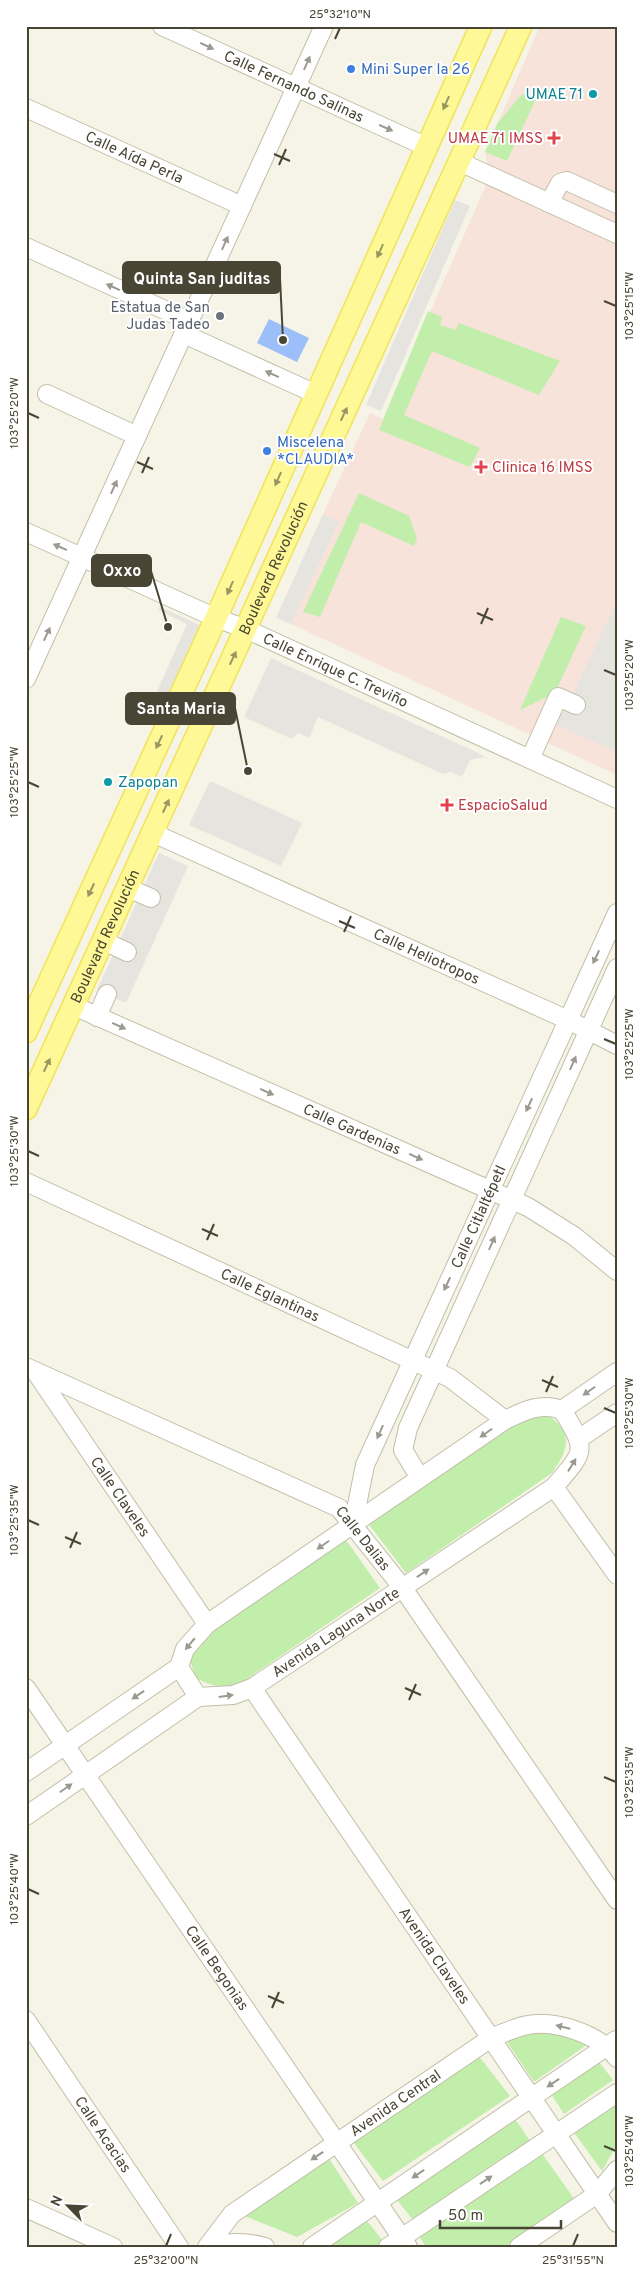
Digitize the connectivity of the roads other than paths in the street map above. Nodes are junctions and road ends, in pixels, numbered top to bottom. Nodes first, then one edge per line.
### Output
1 (162, 26) edge
2 (324, 26) edge
3 (481, 26) edge
4 (521, 26) edge
5 (296, 87) junction
6 (26, 108) edge
7 (427, 147) junction
8 (460, 162) junction
9 (549, 203) junction
10 (617, 204) edge
11 (242, 206) junction
12 (617, 234) edge
13 (26, 248) edge
14 (186, 328) junction
15 (47, 394) dead end
16 (316, 394) junction
17 (137, 436) junction
18 (26, 532) edge
19 (82, 557) junction
20 (216, 618) junction
21 (246, 629) junction
22 (26, 679) edge
23 (576, 705) dead end
24 (530, 759) junction
25 (617, 799) edge
26 (153, 833) junction
27 (128, 888) junction
28 (151, 898) dead end
29 (617, 913) edge
30 (104, 941) junction
31 (126, 952) dead end
32 (617, 968) edge
33 (107, 994) dead end
34 (74, 1006) junction
35 (97, 1017) junction
36 (568, 1020) junction
37 (588, 1030) junction
38 (26, 1032) edge
39 (617, 1044) edge
40 (29, 1097) edge
41 (26, 1182) edge
42 (490, 1190) junction
43 (511, 1200) junction
44 (617, 1272) edge
45 (412, 1360) junction
46 (30, 1369) edge
47 (434, 1370) junction
48 (617, 1372) edge
49 (562, 1410) junction
50 (617, 1413) edge
51 (505, 1420) junction
52 (580, 1438) junction
53 (420, 1478) junction
54 (554, 1487) junction
55 (353, 1525) junction
56 (617, 1575) edge
57 (402, 1587) junction
58 (208, 1624) junction
59 (178, 1667) junction
60 (26, 1688) edge
61 (252, 1688) junction
62 (198, 1697) junction
63 (65, 1745) junction
64 (26, 1772) edge
65 (86, 1775) junction
66 (26, 1816) edge
67 (617, 1900) edge
68 (26, 2020) edge
69 (491, 2038) junction
70 (614, 2048) edge
71 (617, 2093) edge
72 (531, 2098) junction
73 (556, 2134) junction
74 (337, 2143) junction
75 (617, 2170) edge
76 (597, 2194) junction
77 (377, 2202) junction
78 (26, 2208) edge
79 (617, 2223) edge
80 (399, 2244) edge
81 (113, 2247) edge
82 (179, 2247) edge
83 (206, 2247) edge
84 (213, 2247) edge
85 (266, 2247) edge
86 (312, 2247) edge
87 (520, 2247) edge

1 -> 5 street, Calle Fernando Salinas
5 -> 2 street
3 -> 7 main road
4 - 8 main road, Boulevard Revolución
5 -> 7 street, Calle Fernando Salinas
5 - 11 street
6 - 11 street, Calle Aída Perla
7 -> 16 main road
8 - 9 street
21 -> 8 main road, Boulevard Revolución
9 - 10 street
9 - 12 street
14 -> 11 street
14 -> 13 street
16 -> 14 street
14 - 17 street
15 - 17 street
16 -> 20 main road
19 -> 17 street
19 -> 18 street, Calle Enrique C. Treviño
19 - 20 street, Calle Enrique C. Treviño
22 -> 19 street
20 - 21 street, Calle Enrique C. Treviño
20 -> 38 main road
21 - 24 street, Calle Enrique C. Treviño
26 -> 21 main road, Boulevard Revolución
23 - 24 street
24 - 25 street, Calle Enrique C. Treviño
26 - 27 main road, Boulevard Revolución
26 - 36 street, Calle Heliotropos
27 - 28 street
27 - 30 main road, Boulevard Revolución
29 -> 36 street, Calle Citlaltépetl
30 - 31 street
30 - 34 main road, Boulevard Revolución
32 - 37 street, Calle Citlaltépetl
33 - 35 street
34 - 35 street, Calle Gardenias
40 -> 34 main road, Boulevard Revolución
35 -> 42 street, Calle Gardenias
36 - 37 street, Calle Heliotropos
36 -> 42 street, Calle Citlaltépetl
37 - 39 street, Calle Heliotropos
43 -> 37 street, Calle Citlaltépetl
41 - 45 street, Calle Eglantinas
42 - 43 street, Calle Gardenias
42 -> 45 street, Calle Citlaltépetl
43 - 44 street, Calle Gardenias
47 -> 43 street, Calle Citlaltépetl
45 - 47 street, Calle Eglantinas
45 -> 55 street, Calle Citlaltépetl
46 - 55 street, Calle Dalias
46 - 58 street, Calle Claveles
47 - 51 street, Calle Eglantinas
47 - 53 street, Calle Citlaltépetl
48 -> 49 street
49 - 51 street
49 - 52 street
50 - 52 street
51 -> 53 street
54 -> 52 street, Avenida Laguna Norte
53 - 55 street
54 - 56 street
57 -> 54 street, Avenida Laguna Norte
55 - 57 street, Calle Dalias
55 -> 58 street
57 - 61 street, Avenida Laguna Norte
57 - 67 street, Calle Dalias
58 -> 59 street
59 - 62 street
59 -> 63 street
60 - 63 street, Calle Begonias
62 -> 61 street, Avenida Laguna Norte
61 - 69 street, Avenida Claveles
62 - 65 street
63 - 64 street
63 - 65 street, Calle Begonias
66 -> 65 street
65 - 74 street, Calle Begonias
68 - 82 street, Calle Acacias
70 -> 69 street, Avenida Central
69 - 72 street, Avenida Claveles
69 - 74 street, Avenida Central
70 -> 72 street, Avenida Central
71 - 73 street
72 - 73 street, Avenida Claveles
72 -> 77 street, Avenida Central
73 - 76 street, Avenida Claveles
80 -> 73 street
74 - 77 street, Calle Begonias
74 -> 83 street, Avenida Central
75 - 76 street
76 - 79 street, Avenida Claveles
76 - 87 street
77 - 80 street, Calle Begonias
77 - 86 street, Avenida Central
78 - 81 street
84 - 85 street

